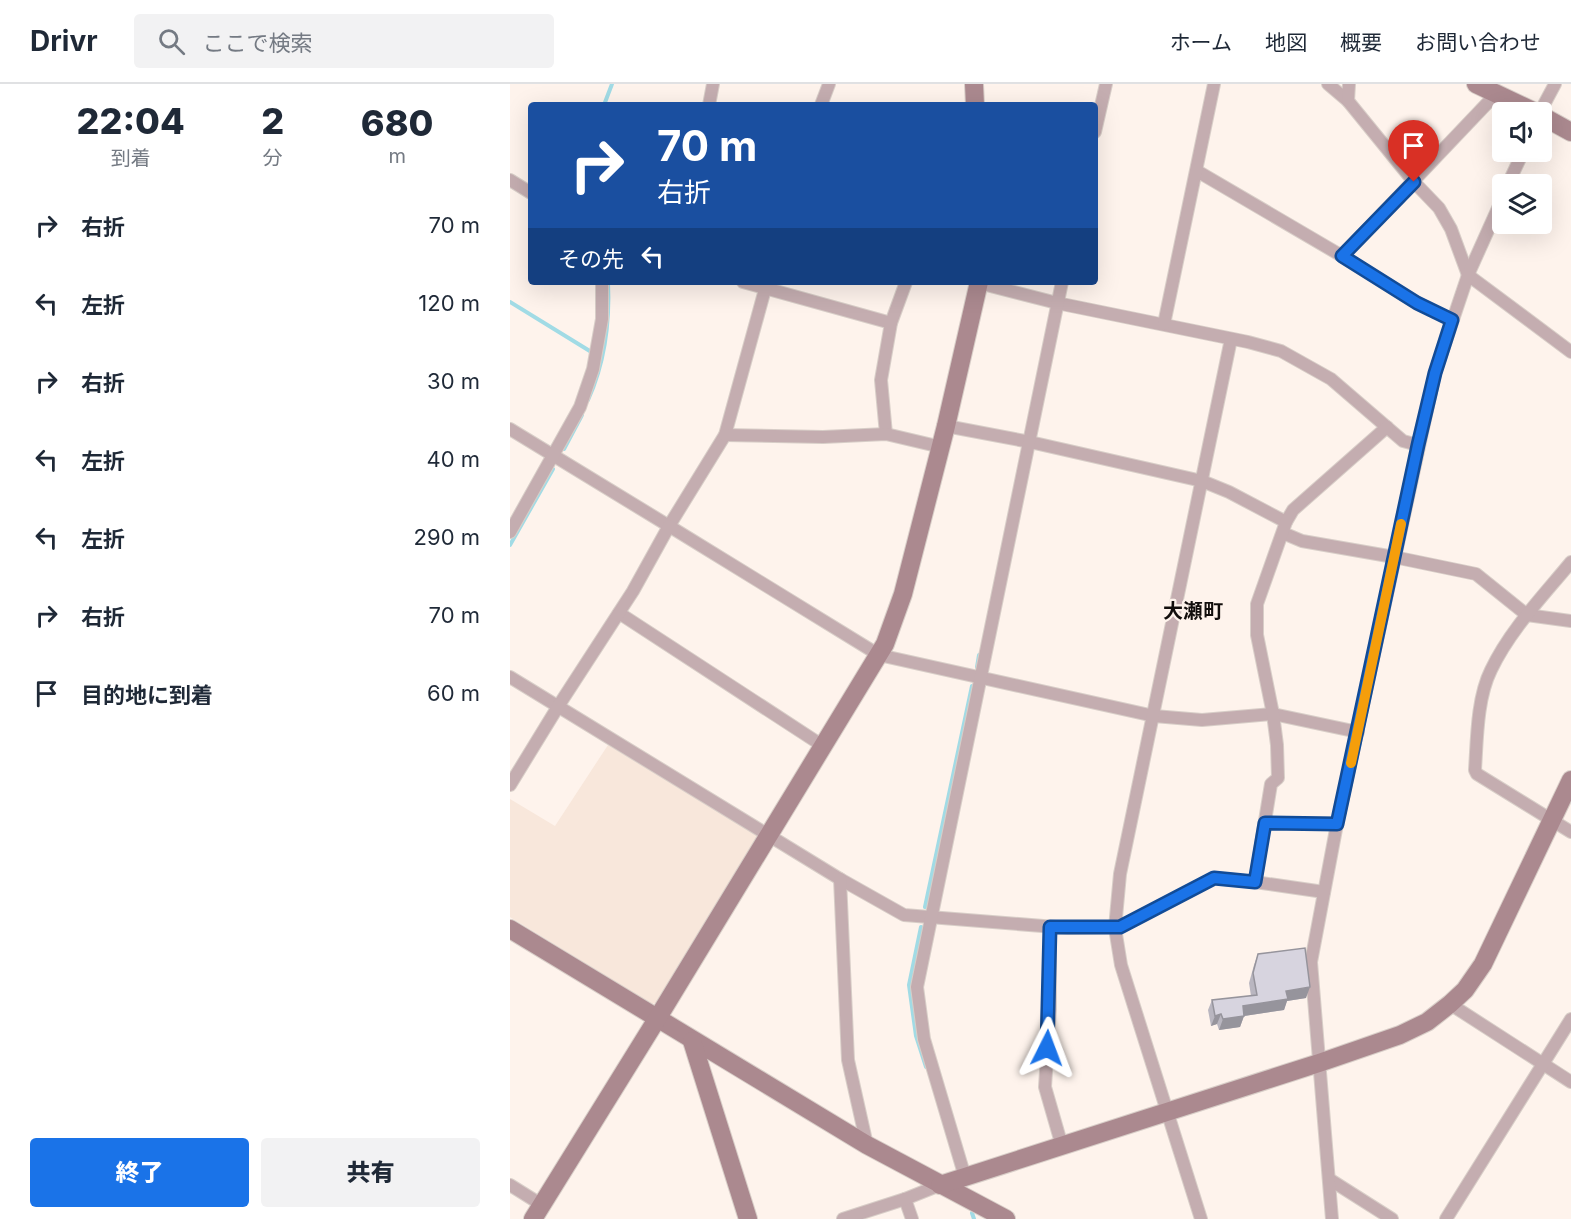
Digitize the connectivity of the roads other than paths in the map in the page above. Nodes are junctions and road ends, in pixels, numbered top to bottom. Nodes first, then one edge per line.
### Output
1 (713, 84) edge
2 (829, 84) edge
3 (974, 84) edge
4 (1106, 84) edge
5 (1214, 84) edge
6 (1328, 84) edge
7 (1349, 84) edge
8 (1476, 84) edge
9 (1555, 84) edge
10 (1496, 94) junction
11 (1348, 101) junction
12 (710, 102) edge
13 (822, 102) edge
14 (975, 102) edge
15 (1513, 102) edge
16 (1547, 102) edge
17 (1098, 119) edge
18 (1552, 121) edge
19 (1571, 132) edge
20 (1197, 171) junction
21 (510, 180) edge
22 (1414, 182) junction
23 (528, 191) edge
24 (1492, 222) edge
25 (1342, 256) junction
26 (1468, 275) junction
27 (602, 285) edge
28 (766, 285) edge
29 (905, 285) edge
30 (977, 285) edge
31 (989, 285) edge
32 (1061, 285) edge
33 (1057, 303) junction
34 (1452, 320) junction
35 (891, 323) junction
36 (1164, 324) junction
37 (1231, 339) junction
38 (1571, 352) edge
39 (946, 426) junction
40 (1386, 427) junction
41 (510, 429) edge
42 (886, 434) junction
43 (725, 435) junction
44 (1030, 442) junction
45 (1418, 445) junction
46 (941, 447) junction
47 (553, 455) junction
48 (1202, 481) junction
49 (669, 526) junction
50 (1284, 528) junction
51 (510, 532) edge
52 (1394, 557) junction
53 (1571, 562) edge
54 (619, 613) junction
55 (1527, 615) junction
56 (1571, 621) edge
57 (879, 655) junction
58 (510, 677) edge
59 (980, 678) junction
60 (559, 705) junction
61 (1273, 714) junction
62 (1154, 716) junction
63 (1358, 732) junction
64 (823, 746) junction
65 (1571, 780) edge
66 (510, 785) edge
67 (1552, 820) junction
68 (1265, 823) junction
69 (1337, 824) junction
70 (1571, 832) edge
71 (770, 835) junction
72 (840, 879) junction
73 (1255, 882) junction
74 (1324, 892) junction
75 (930, 917) junction
76 (1050, 927) junction
77 (1115, 928) junction
78 (510, 929) edge
79 (1450, 1004) junction
80 (657, 1019) junction
81 (1571, 1019) edge
82 (692, 1041) junction
83 (1319, 1063) junction
84 (1543, 1064) junction
85 (1571, 1082) edge
86 (1166, 1112) junction
87 (867, 1145) junction
88 (1062, 1146) junction
89 (966, 1177) junction
90 (1329, 1179) junction
91 (510, 1185) edge
92 (940, 1185) junction
93 (905, 1199) junction
94 (538, 1212) edge
95 (980, 1212) edge
96 (748, 1219) edge
97 (843, 1219) edge
98 (912, 1219) edge
99 (1006, 1219) edge
100 (1201, 1219) edge
101 (1332, 1219) edge
102 (1392, 1219) edge
103 (1446, 1219) edge

1 - 12 street
2 - 13 street
3 - 14 street
4 - 17 street
5 - 20 street
6 - 11 street
7 - 11 street
8 - 10 street
9 - 16 street
10 - 15 street
10 - 22 street
11 - 22 street
18 - 19 street
20 - 25 street
20 - 36 street
21 - 23 street
22 - 25 street
22 - 26 street
24 - 26 street
25 - 34 street
26 - 34 street
26 - 38 street
27 - 47 street
28 - 35 street
28 - 43 street
29 - 35 street
30 - 39 street
31 - 33 street
32 - 33 street
33 - 36 street
33 - 44 street
34 - 45 street
35 - 42 street
36 - 37 street
37 - 40 street
37 - 48 street
39 - 44 street
39 - 46 street
40 - 45 street
40 - 50 street
41 - 47 street
42 - 43 street
42 - 46 street
43 - 49 street
44 - 48 street
44 - 59 street
45 - 52 street
46 - 57 street
47 - 49 street
47 - 51 street
48 - 50 street
48 - 62 street
49 - 54 street
49 - 57 street
50 - 52 street
50 - 61 street
52 - 55 street
52 - 63 street
53 - 55 street
54 - 60 street
54 - 64 street
55 - 56 street
55 - 67 street
57 - 59 street
57 - 64 street
58 - 60 street
59 - 62 street
59 - 75 street
60 - 66 street
60 - 71 street
61 - 62 street
61 - 63 street
61 - 68 street
62 - 77 street
63 - 69 street
64 - 71 street
65 - 67 street
67 - 70 street
67 - 79 street
68 - 69 street
68 - 73 street
69 - 74 street
71 - 72 street
71 - 80 street
72 - 75 street
72 - 87 street
73 - 74 street
73 - 77 street
74 - 83 street
75 - 76 street
75 - 89 street
76 - 77 street
76 - 88 street
77 - 86 street
78 - 80 street
79 - 83 street
79 - 84 street
80 - 82 street
80 - 94 street
81 - 84 street
82 - 87 street
82 - 96 street
83 - 86 street
83 - 90 street
84 - 85 street
84 - 103 street
86 - 88 street
86 - 100 street
87 - 92 street
88 - 89 street
89 - 92 street
90 - 101 street
90 - 102 street
91 - 94 street
92 - 93 street
92 - 95 street
93 - 97 street
93 - 98 street
95 - 99 street

